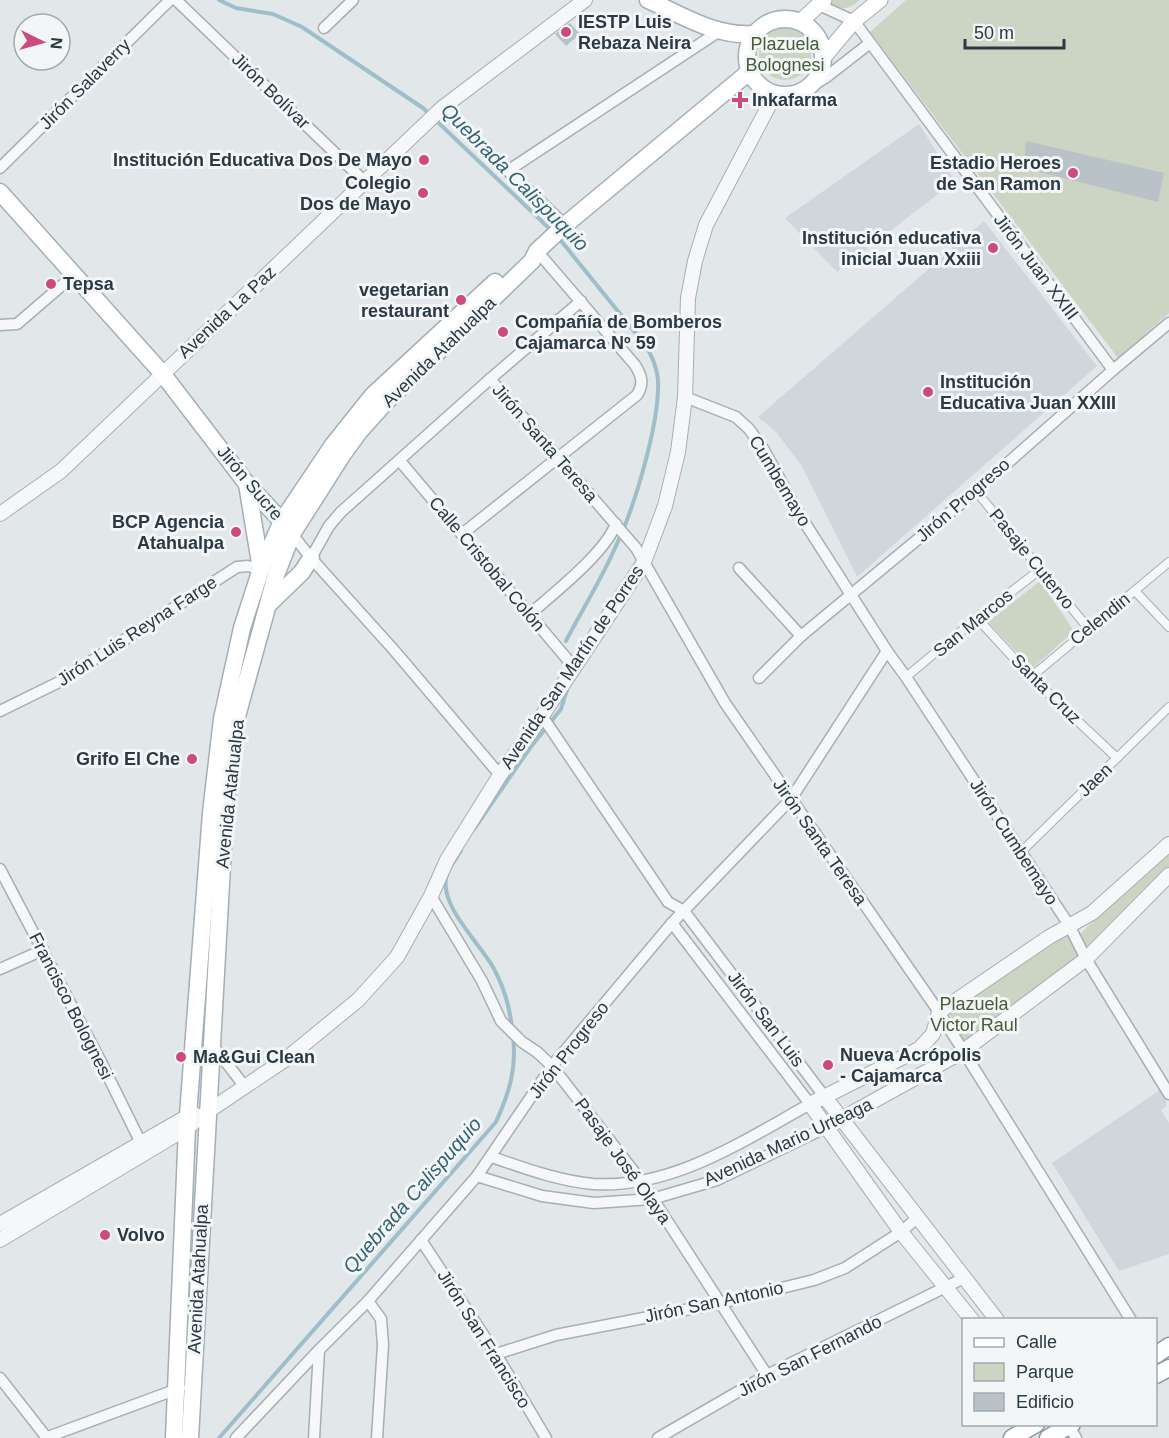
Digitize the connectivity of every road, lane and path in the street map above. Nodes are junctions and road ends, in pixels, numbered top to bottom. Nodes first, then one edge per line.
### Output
1 (170, 0) edge
2 (176, 0) edge
3 (352, 0) edge
4 (585, 0) edge
5 (648, 0) edge
6 (880, 0) edge
7 (822, 3) edge
8 (801, 21) junction
9 (854, 21) junction
10 (324, 28) dead end
11 (718, 32) junction
12 (754, 34) junction
13 (870, 43) junction
14 (824, 58) junction
15 (749, 72) junction
16 (802, 92) junction
17 (776, 94) junction
18 (441, 109) junction
19 (0, 168) edge
20 (509, 170) junction
21 (365, 182) junction
22 (0, 192) edge
23 (560, 230) junction
24 (537, 251) junction
25 (74, 275) junction
26 (581, 301) junction
27 (1169, 323) edge
28 (0, 324) edge
29 (1113, 370) junction
30 (162, 373) junction
31 (490, 379) junction
32 (685, 397) junction
33 (557, 458) junction
34 (400, 461) junction
35 (247, 484) junction
36 (976, 490) junction
37 (2, 508) edge
38 (616, 524) junction
39 (287, 528) junction
40 (462, 534) junction
41 (311, 558) junction
42 (644, 562) junction
43 (1169, 562) edge
44 (739, 568) dead end
45 (1041, 569) junction
46 (269, 572) junction
47 (1135, 591) junction
48 (851, 595) junction
49 (268, 605) junction
50 (529, 615) junction
51 (977, 618) junction
52 (1169, 627) edge
53 (1088, 628) junction
54 (801, 636) junction
55 (886, 651) junction
56 (573, 666) junction
57 (906, 677) junction
58 (1031, 677) junction
59 (759, 678) dead end
60 (1169, 707) edge
61 (0, 711) edge
62 (544, 718) junction
63 (1117, 758) junction
64 (500, 775) junction
65 (791, 799) junction
66 (1169, 844) edge
67 (1020, 852) junction
68 (0, 869) edge
69 (1169, 875) edge
70 (431, 896) junction
71 (684, 912) junction
72 (672, 923) junction
73 (1069, 925) junction
74 (43, 950) junction
75 (1086, 959) junction
76 (0, 969) edge
77 (939, 1012) junction
78 (212, 1044) junction
79 (962, 1052) junction
80 (552, 1066) junction
81 (245, 1087) junction
82 (1169, 1093) edge
83 (824, 1096) junction
84 (810, 1104) junction
85 (207, 1112) junction
86 (842, 1120) junction
87 (188, 1122) junction
88 (825, 1128) junction
89 (141, 1143) junction
90 (492, 1157) junction
91 (477, 1176) junction
92 (642, 1182) junction
93 (652, 1199) junction
94 (918, 1217) junction
95 (0, 1224) edge
96 (901, 1232) junction
97 (0, 1240) edge
98 (421, 1240) junction
99 (964, 1278) junction
100 (946, 1287) junction
101 (368, 1301) junction
102 (721, 1304) junction
103 (970, 1318) edge
104 (995, 1318) edge
105 (1130, 1318) edge
106 (1169, 1347) edge
107 (319, 1350) junction
108 (496, 1354) junction
109 (1160, 1365) edge
110 (767, 1375) junction
111 (0, 1378) edge
112 (184, 1388) junction
113 (1034, 1426) edge
114 (1070, 1428) edge
115 (46, 1438) edge
116 (174, 1438) edge
117 (190, 1438) edge
118 (236, 1438) edge
119 (314, 1438) edge
120 (377, 1438) edge
121 (546, 1438) edge
122 (658, 1438) edge
123 (1012, 1438) edge
124 (1048, 1438) edge

1 - 19 street, Jirón Salaverry
2 - 21 street, Jirón Bolívar
3 - 10 street
4 - 18 street, Avenida La Paz
5 - 11 main road
6 - 9 main road
7 - 8 main road
7 - 9 street, Jirón Juan XXIII
8 - 12 main road
8 - 14 main road
9 - 13 street, Jirón Juan XXIII
9 - 14 main road
11 - 12 main road
11 - 20 street
12 - 15 main road
13 - 16 street
13 - 29 street, Jirón Juan XXIII
14 - 16 main road
15 - 17 main road
15 - 23 main road, Avenida Atahualpa
16 - 17 main road
17 - 32 street, Avenida San Martín de Porres
18 - 20 street
18 - 21 street, Avenida La Paz
20 - 23 street
21 - 30 street, Avenida La Paz
22 - 25 main road, Jirón Sucre
23 - 24 main road, Avenida Atahualpa
24 - 26 street
24 - 39 main road, Avenida Atahualpa
25 - 28 street
25 - 30 main road, Jirón Sucre
26 - 31 street
26 - 33 street
27 - 29 street, Jirón Progreso
29 - 36 street, Jirón Progreso
30 - 35 main road, Jirón Sucre
30 - 37 street, Avenida La Paz
31 - 33 street, Jirón Santa Teresa
31 - 34 street
32 - 42 street, Avenida San Martín de Porres
32 - 48 street, Cumbemayo
33 - 38 street, Jirón Santa Teresa
33 - 40 street
34 - 40 street, Calle Cristobal Colón
34 - 41 street
35 - 39 main road, Jirón Sucre
35 - 46 main road
36 - 45 street, Pasaje Cutervo
36 - 48 street, Jirón Progreso
38 - 42 street, Jirón Santa Teresa
38 - 50 street
39 - 41 street, Jirón Sucre
39 - 46 main road, Avenida Atahualpa
40 - 50 street, Calle Cristobal Colón
41 - 49 main road
41 - 64 street, Jirón Sucre
42 - 56 street, Avenida San Martín de Porres
42 - 65 street, Jirón Santa Teresa
43 - 47 street, Celendin
44 - 54 street
45 - 51 street, San Marcos
45 - 53 street, Pasaje Cutervo
46 - 49 main road, Avenida Atahualpa
46 - 61 street, Jirón Luis Reyna Farge
46 - 87 main road, Avenida Atahualpa
47 - 52 street
47 - 53 street, Celendin
48 - 54 street, Jirón Progreso
48 - 55 street, Jirón Cumbemayo
49 - 78 main road, Avenida Atahualpa
50 - 56 street, Calle Cristobal Colón
51 - 57 street, San Marcos
51 - 58 street, Santa Cruz
53 - 58 street, Celendin
54 - 59 street, Jirón Progreso
55 - 57 street, Jirón Cumbemayo
55 - 65 street, Jirón Progreso
56 - 62 street, Avenida San Martín de Porres
57 - 67 street, Jirón Cumbemayo
58 - 63 street, Santa Cruz
60 - 63 street, Jaen
62 - 64 street, Avenida San Martín de Porres
62 - 71 street, Jirón San Luis
63 - 67 street, Jaen
64 - 70 street, Avenida San Martín de Porres
65 - 71 street, Jirón Progreso
65 - 77 street, Jirón Santa Teresa
66 - 73 street
67 - 73 street, Jirón Cumbemayo
68 - 74 street, Francisco Bolognesi
69 - 75 street, Avenida Mario Urteaga
70 - 80 street, Pasaje José Olaya
70 - 81 street, Avenida San Martín de Porres
71 - 72 street, Jirón Progreso
71 - 83 street, Jirón San Luis
72 - 80 street, Jirón Progreso
72 - 84 street, Jirón San Luis
73 - 75 street, Jirón Cumbemayo
73 - 77 street
74 - 76 street
74 - 89 street, Francisco Bolognesi
75 - 79 street, Avenida Mario Urteaga
75 - 82 street, Jirón Cumbemayo
77 - 79 street, Jirón Santa Teresa
77 - 83 street, Avenida Mario Urteaga
78 - 81 street
78 - 85 main road, Avenida Atahualpa
79 - 86 street, Avenida Mario Urteaga
79 - 105 street, Jirón Santa Teresa
80 - 90 street, Jirón Progreso
80 - 92 street, Pasaje José Olaya
81 - 85 street, Avenida San Martín de Porres
83 - 84 street, Avenida Mario Urteaga
83 - 86 street, Jirón San Luis
84 - 88 street, Jirón San Luis
84 - 92 street, Avenida Mario Urteaga
85 - 87 street, Avenida San Martín de Porres
85 - 112 main road, Avenida Atahualpa
86 - 88 street, Avenida Mario Urteaga
86 - 94 street, Jirón San Luis
87 - 89 street, Avenida San Martín de Porres
87 - 97 street, Avenida San Martín de Porres
87 - 112 main road, Avenida Atahualpa
88 - 93 street, Avenida Mario Urteaga
88 - 96 street, Jirón San Luis
89 - 95 street, Avenida San Martín de Porres
90 - 91 street, Jirón Progreso
90 - 92 street, Avenida Mario Urteaga
91 - 93 street, Avenida Mario Urteaga
91 - 98 street, Jirón Progreso
92 - 93 street, Pasaje José Olaya
93 - 102 street, Pasaje José Olaya
94 - 96 street, Jirón San Antonio
94 - 99 street, Jirón San Luis
96 - 100 street, Jirón San Luis
96 - 102 street, Jirón San Antonio
98 - 101 street, Jirón Progreso
98 - 108 street, Jirón San Francisco
99 - 100 street, Jirón San Fernando
99 - 104 street, Jirón San Luis
100 - 103 street, Jirón San Luis
100 - 110 street, Jirón San Fernando
101 - 107 street, Jirón Progreso
101 - 120 street
102 - 108 street, Jirón San Antonio
102 - 110 street, Pasaje José Olaya
106 - 109 main road
107 - 118 street, Jirón Progreso
107 - 119 street
108 - 121 street, Jirón San Francisco
110 - 122 street, Jirón San Fernando
111 - 115 street
112 - 115 street
112 - 116 main road, Avenida Atahualpa
112 - 117 main road, Avenida Atahualpa
113 - 123 main road
114 - 124 main road

